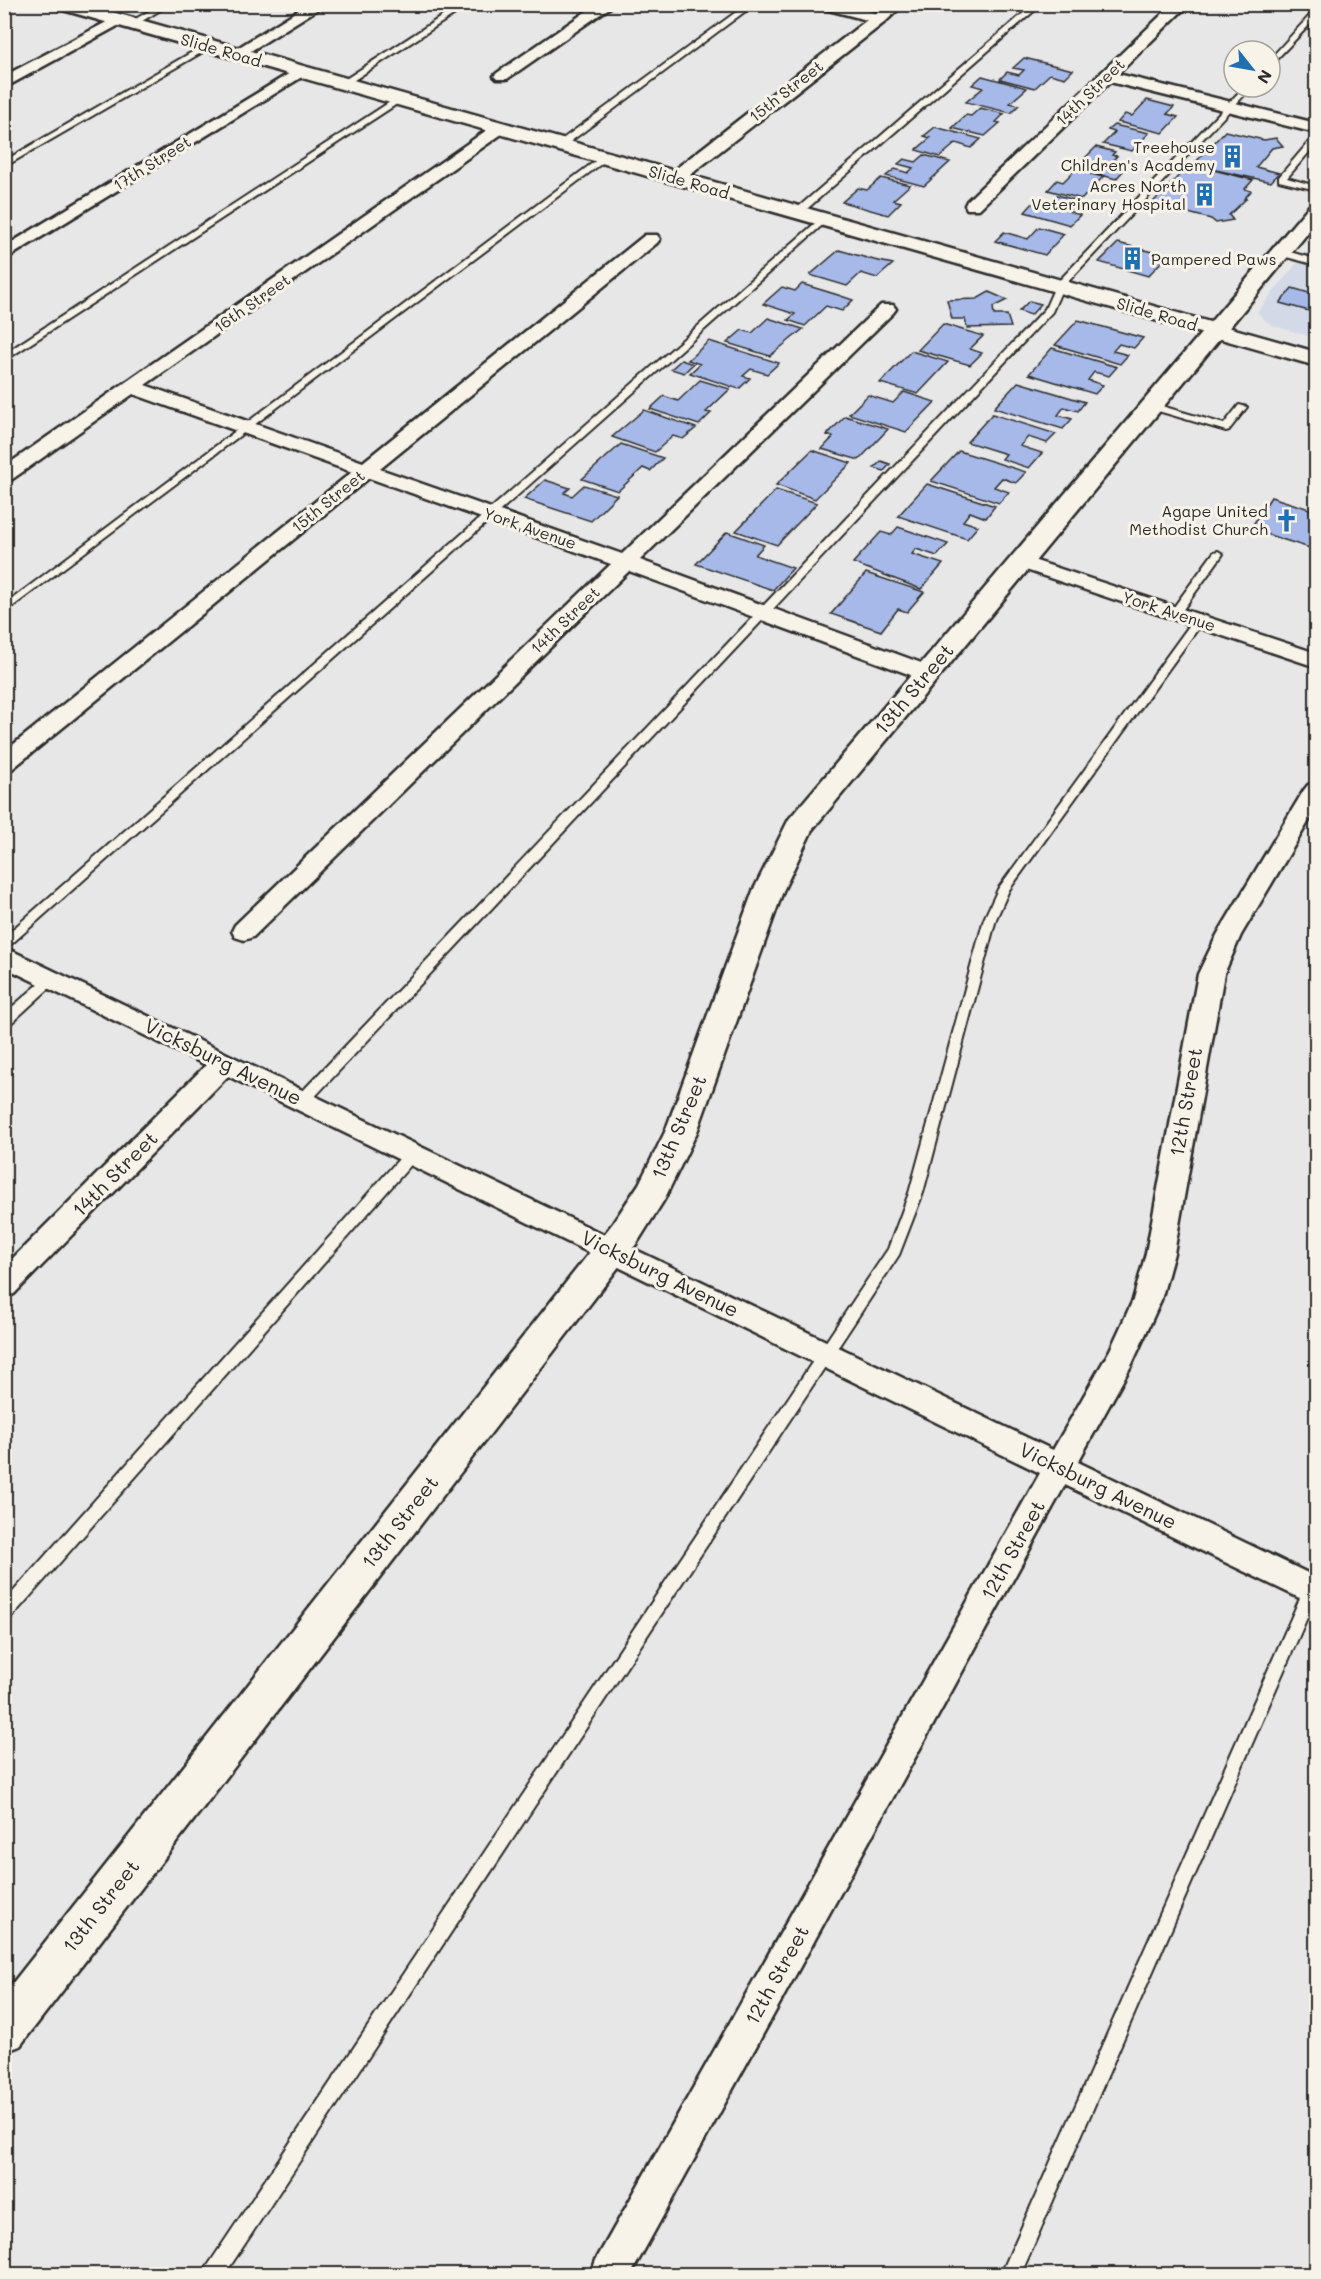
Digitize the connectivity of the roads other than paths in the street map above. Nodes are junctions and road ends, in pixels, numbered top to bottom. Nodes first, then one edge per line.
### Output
1 (17, 4) edge
2 (62, 4) edge
3 (167, 4) edge
4 (319, 4) edge
5 (467, 4) edge
6 (608, 4) edge
7 (752, 4) edge
8 (822, 4) edge
9 (897, 4) edge
10 (1039, 4) edge
11 (1182, 4) edge
12 (4, 11) edge
13 (1317, 14) edge
14 (880, 19) junction
15 (125, 22) junction
16 (209, 46) junction
17 (1282, 51) edge
18 (236, 54) junction
19 (300, 72) junction
20 (502, 76) dead end
21 (1106, 76) junction
22 (4, 83) edge
23 (342, 84) junction
24 (1237, 99) edge
25 (399, 100) junction
26 (1230, 107) junction
27 (500, 128) junction
28 (1317, 128) edge
29 (1317, 138) edge
30 (560, 145) junction
31 (605, 158) junction
32 (4, 165) edge
33 (675, 178) junction
34 (1317, 188) edge
35 (973, 205) dead end
36 (1317, 210) edge
37 (798, 212) junction
38 (824, 220) junction
39 (651, 239) dead end
40 (1282, 253) junction
41 (4, 255) edge
42 (1317, 262) edge
43 (1059, 286) junction
44 (887, 309) dead end
45 (1214, 330) junction
46 (4, 358) edge
47 (1317, 358) edge
48 (132, 387) junction
49 (1151, 406) junction
50 (1242, 407) dead end
51 (248, 428) junction
52 (1226, 428) junction
53 (1219, 437) dead end
54 (366, 470) junction
55 (4, 476) edge
56 (489, 514) junction
57 (1218, 554) dead end
58 (625, 562) junction
59 (1021, 562) junction
60 (4, 610) edge
61 (764, 613) junction
62 (1174, 613) junction
63 (1198, 621) junction
64 (1317, 660) edge
65 (927, 673) junction
66 (4, 764) edge
67 (1317, 790) edge
68 (244, 931) dead end
69 (4, 944) edge
70 (4, 956) edge
71 (52, 979) junction
72 (4, 1022) edge
73 (225, 1063) junction
74 (302, 1101) junction
75 (412, 1154) junction
76 (611, 1251) junction
77 (4, 1286) edge
78 (825, 1354) junction
79 (1059, 1467) junction
80 (1315, 1587) edge
81 (4, 1614) edge
82 (4, 2030) edge
83 (214, 2274) edge
84 (610, 2274) edge
85 (1011, 2274) edge

1 - 12 lane
2 - 15 street, Slide Road
3 - 15 lane
4 - 18 street
5 - 23 lane
6 - 20 street
7 - 30 lane
8 - 14 street
9 - 14 street, 15th Street
10 - 37 lane
11 - 21 street, 14th Street
13 - 17 lane
14 - 33 street, 15th Street
15 - 16 street, Slide Road
15 - 22 street
16 - 18 street, Slide Road
16 - 32 lane
18 - 19 street, Slide Road
19 - 23 street, Slide Road
19 - 41 street, 17th Street
21 - 26 street
21 - 35 street, 14th Street
23 - 25 street, Slide Road
24 - 26 lane
25 - 27 street, Slide Road
25 - 46 lane
26 - 28 street
26 - 43 lane
27 - 30 street, Slide Road
27 - 48 street, 16th Street
29 - 34 lane
30 - 31 street, Slide Road
31 - 33 street, Slide Road
31 - 51 lane
33 - 37 street, Slide Road
36 - 40 street, 13th Street
37 - 38 street, Slide Road
38 - 43 street, Slide Road
38 - 56 lane
39 - 54 street, 15th Street
40 - 42 lane
40 - 45 street, 13th Street
43 - 45 street, Slide Road
43 - 61 lane
44 - 58 street, 14th Street
45 - 47 street, Slide Road
45 - 49 street, 13th Street
48 - 51 street, York Avenue
48 - 55 street, 16th Street
49 - 52 lane
49 - 59 street, 13th Street
50 - 52 lane
51 - 54 street, York Avenue
51 - 60 lane
52 - 53 lane
54 - 56 street, York Avenue
54 - 66 street, 15th Street
56 - 58 street, York Avenue
56 - 69 lane
57 - 62 lane
58 - 61 street, York Avenue
58 - 68 street, 14th Street
59 - 62 street, York Avenue
59 - 65 street, 13th Street
61 - 65 street, York Avenue
61 - 74 lane
62 - 63 street, York Avenue
63 - 64 street, York Avenue
63 - 78 lane
65 - 76 street, 13th Street
67 - 79 street, 12th Street
70 - 71 street, Vicksburg Avenue
71 - 72 lane
71 - 73 street, Vicksburg Avenue
73 - 74 street, Vicksburg Avenue
73 - 77 street, 14th Street
74 - 75 street, Vicksburg Avenue
75 - 76 street, Vicksburg Avenue
75 - 81 lane
76 - 78 street, Vicksburg Avenue
76 - 82 street, 13th Street
78 - 79 street, Vicksburg Avenue
78 - 83 lane
79 - 80 street, Vicksburg Avenue
79 - 84 street, 12th Street
80 - 85 lane

